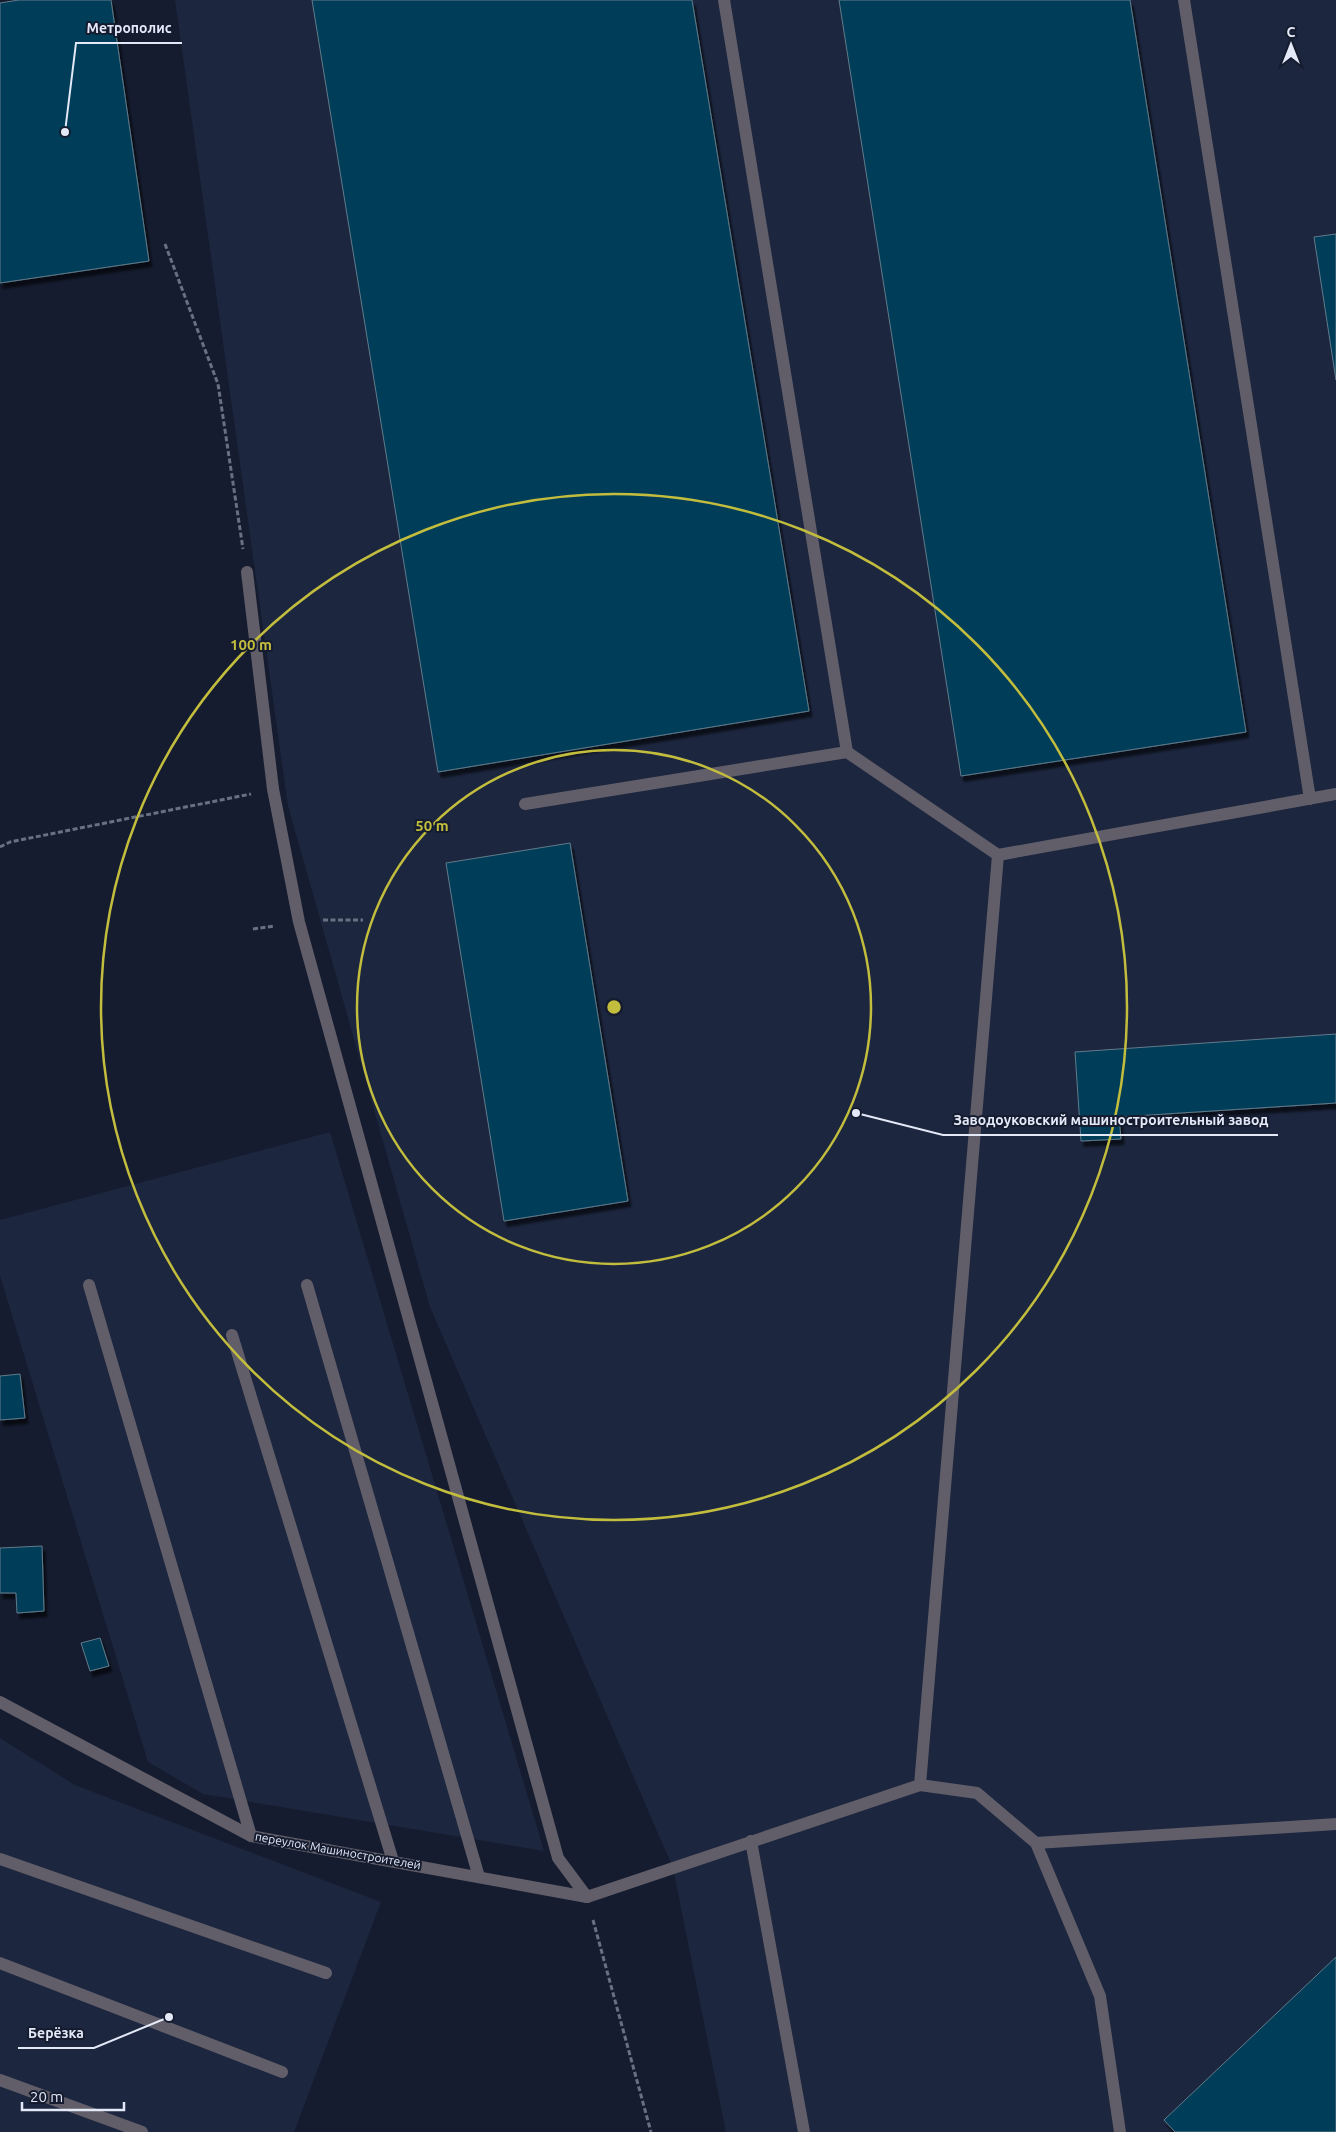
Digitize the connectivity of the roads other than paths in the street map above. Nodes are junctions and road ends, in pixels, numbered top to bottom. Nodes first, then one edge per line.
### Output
1 (724, 0) edge
2 (1184, 0) edge
3 (247, 572) road end
4 (847, 752) junction
5 (1336, 794) edge
6 (1310, 799) junction
7 (525, 804) dead end
8 (998, 855) junction
9 (89, 1285) dead end
10 (307, 1285) dead end
11 (232, 1335) dead end
12 (0, 1702) edge
13 (920, 1785) junction
14 (1336, 1824) edge
15 (251, 1836) junction
16 (751, 1841) junction
17 (1036, 1843) junction
18 (0, 1859) edge
19 (393, 1861) junction
20 (479, 1877) junction
21 (587, 1897) junction
22 (0, 1963) edge
23 (326, 1973) dead end
24 (282, 2072) dead end
25 (0, 2080) edge
26 (142, 2132) edge
27 (804, 2132) edge
28 (1120, 2132) edge

1 - 4 street
2 - 6 street
3 - 21 street
4 - 7 street
4 - 8 street
5 - 6 street
6 - 8 street
8 - 13 street
9 - 15 street
10 - 20 street
11 - 19 street
12 - 15 street, переулок Машиностроителей
13 - 16 street
13 - 17 street
14 - 17 street
15 - 19 street, переулок Машиностроителей
16 - 21 street
16 - 27 street
17 - 28 street
18 - 23 street
19 - 20 street, переулок Машиностроителей
20 - 21 street, переулок Машиностроителей
22 - 24 street
25 - 26 street

